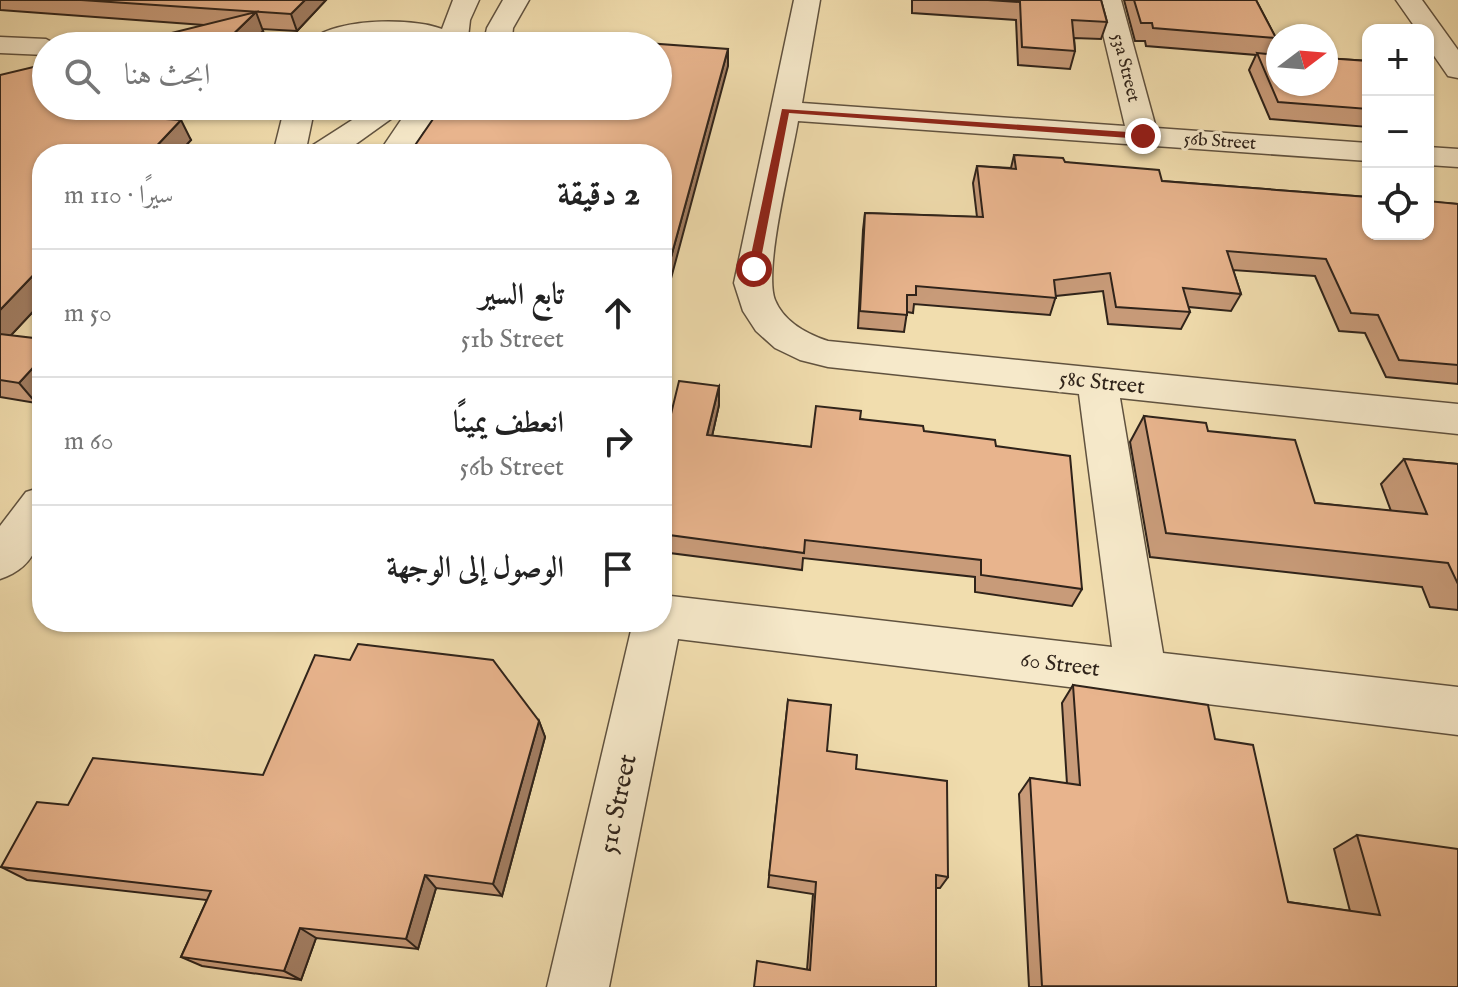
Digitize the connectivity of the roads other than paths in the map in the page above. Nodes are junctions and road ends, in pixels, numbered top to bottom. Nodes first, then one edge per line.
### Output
1 (414, 0) edge
2 (466, 0) edge
3 (516, 0) edge
4 (807, 0) edge
5 (1108, 0) edge
6 (1409, 0) edge
7 (364, 31) junction
8 (361, 32) edge
9 (423, 32) edge
10 (455, 32) edge
11 (499, 32) edge
12 (0, 45) edge
13 (32, 46) edge
14 (1458, 70) edge
15 (785, 111) junction
16 (297, 120) edge
17 (373, 120) edge
18 (420, 120) edge
19 (1143, 136) junction
20 (291, 144) edge
21 (336, 144) edge
22 (400, 144) edge
23 (1362, 152) edge
24 (1434, 156) edge
25 (1458, 158) edge
26 (1097, 382) junction
27 (1458, 419) edge
28 (672, 617) edge
29 (655, 632) edge
30 (1141, 674) junction
31 (1458, 711) edge
32 (578, 987) edge

1 - 7 street
2 - 10 street
3 - 11 street
4 - 15 street
5 - 19 street, 53a Street
6 - 14 street
7 - 8 street
7 - 9 street
12 - 13 street
15 - 19 street, 56b Street
15 - 26 street, 58c Street
16 - 20 street
17 - 21 street
18 - 22 street
19 - 23 street, 56b Street
24 - 25 street
26 - 27 street, 58c Street
26 - 30 street
28 - 30 street, 60 Street
29 - 32 street, 51c Street
30 - 31 street, 60 Street

